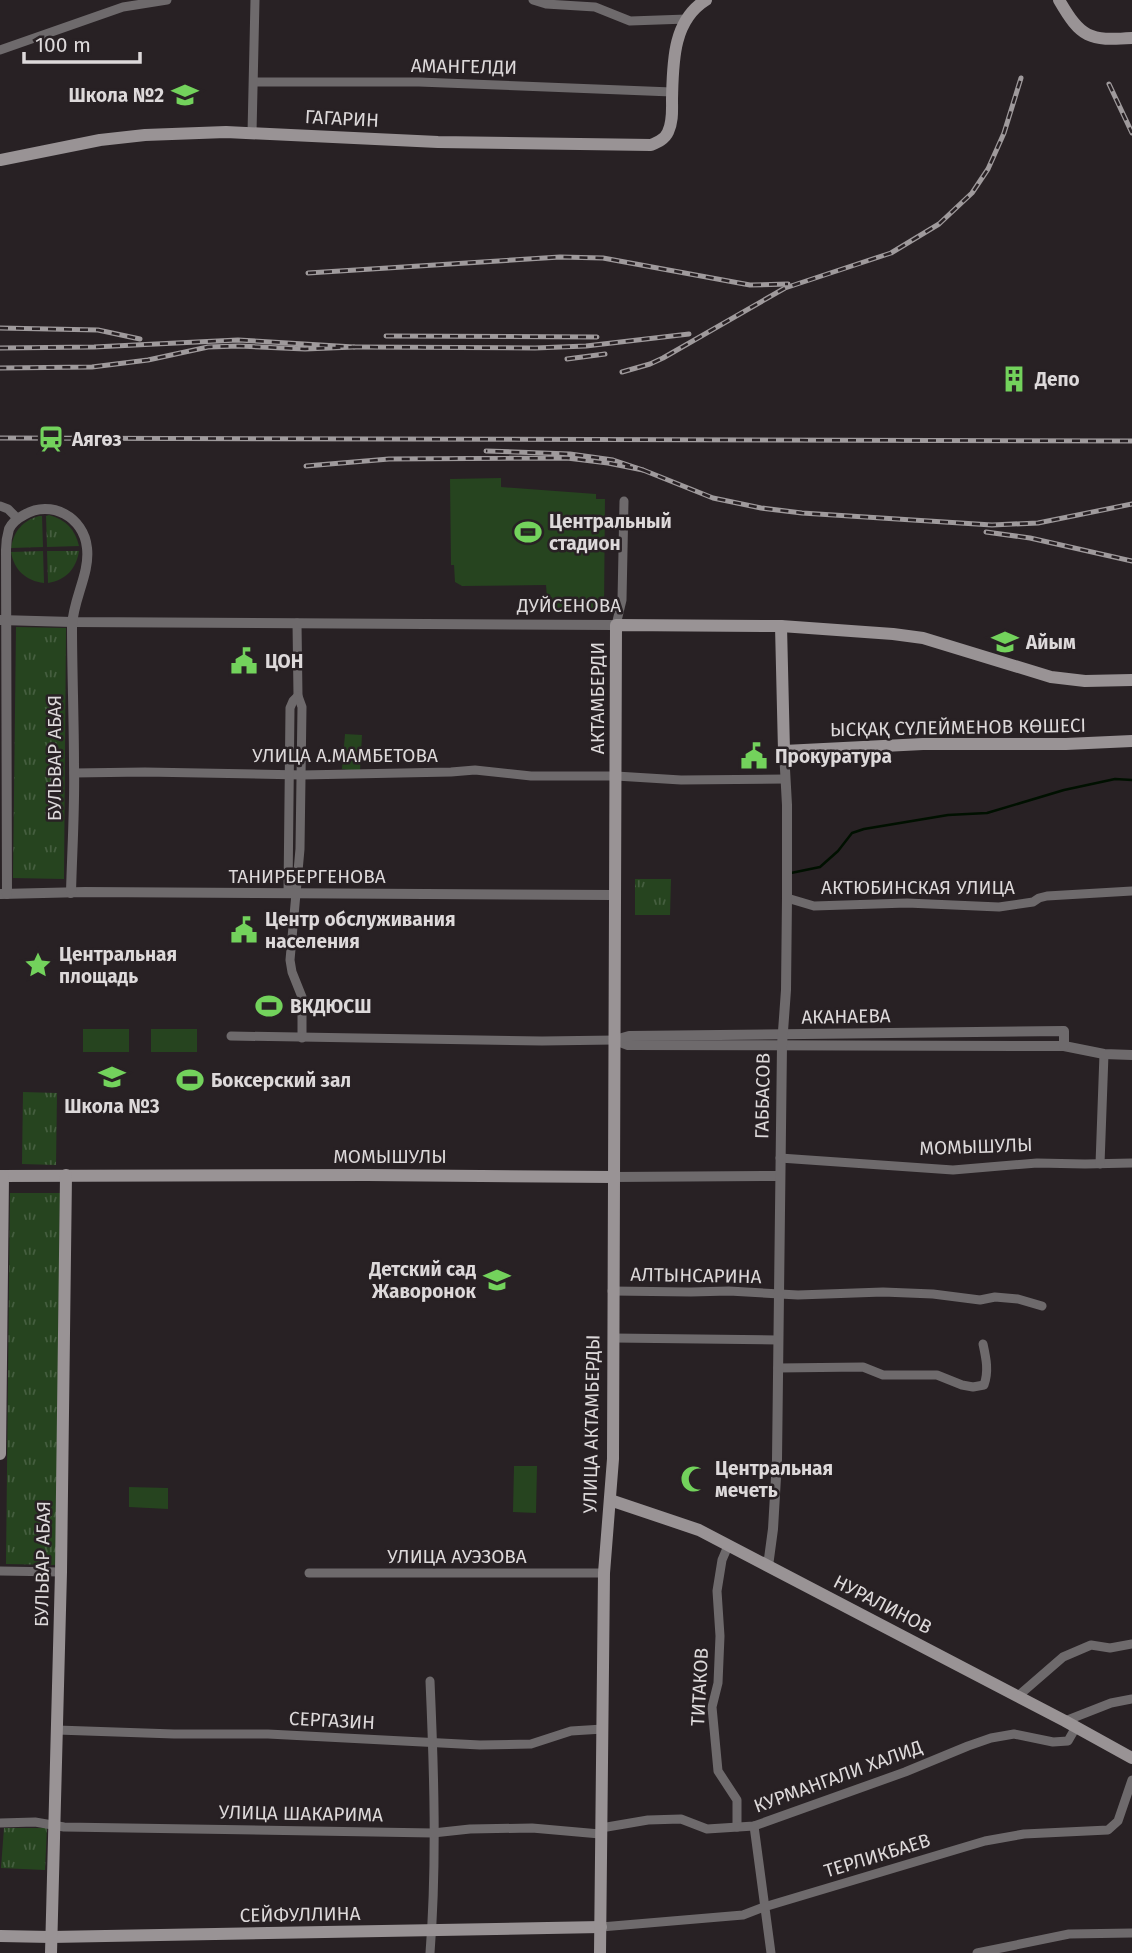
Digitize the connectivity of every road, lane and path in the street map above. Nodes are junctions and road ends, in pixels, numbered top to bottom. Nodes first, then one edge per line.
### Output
1 (167, 0) edge
2 (255, 0) edge
3 (533, 0) edge
4 (706, 0) edge
5 (1059, 0) edge
6 (687, 19) junction
7 (1132, 38) edge
8 (0, 50) edge
9 (254, 82) junction
10 (672, 92) junction
11 (253, 133) junction
12 (0, 160) edge
13 (624, 501) dead end
14 (0, 506) edge
15 (17, 519) junction
16 (3, 620) edge
17 (72, 622) junction
18 (297, 623) junction
19 (616, 625) junction
20 (781, 626) junction
21 (1132, 680) edge
22 (298, 696) junction
23 (1132, 741) edge
24 (784, 751) junction
25 (74, 773) junction
26 (3, 774) edge
27 (290, 775) junction
28 (302, 775) junction
29 (616, 776) junction
30 (785, 779) junction
31 (1132, 891) edge
32 (71, 893) junction
33 (293, 893) junction
34 (4, 894) edge
35 (614, 895) junction
36 (787, 898) junction
37 (231, 1036) dead end
38 (302, 1038) junction
39 (782, 1039) junction
40 (615, 1041) junction
41 (1104, 1054) junction
42 (1132, 1055) edge
43 (780, 1158) junction
44 (1132, 1163) edge
45 (1100, 1164) junction
46 (66, 1175) junction
47 (1, 1176) edge
48 (780, 1176) junction
49 (613, 1177) junction
50 (612, 1291) junction
51 (780, 1293) junction
52 (1042, 1306) dead end
53 (1, 1315) edge
54 (612, 1338) junction
55 (778, 1340) junction
56 (983, 1344) dead end
57 (778, 1368) junction
58 (0, 1454) edge
59 (610, 1500) junction
60 (728, 1546) junction
61 (768, 1566) junction
62 (0, 1571) edge
63 (61, 1572) junction
64 (309, 1573) dead end
65 (604, 1573) junction
66 (1132, 1644) edge
67 (430, 1681) dead end
68 (1018, 1696) junction
69 (1132, 1699) edge
70 (1070, 1724) junction
71 (603, 1729) junction
72 (57, 1730) junction
73 (433, 1743) junction
74 (1132, 1758) edge
75 (1132, 1780) edge
76 (0, 1823) edge
77 (54, 1824) junction
78 (754, 1826) junction
79 (737, 1827) junction
80 (601, 1831) junction
81 (433, 1833) junction
82 (764, 1907) junction
83 (601, 1927) junction
84 (432, 1931) junction
85 (1132, 1933) edge
86 (0, 1936) edge
87 (51, 1937) junction
88 (1002, 1951) edge
89 (51, 1953) edge
90 (430, 1953) edge
91 (600, 1953) edge
92 (771, 1953) edge
93 (977, 1953) edge

1 - 8 street
2 - 9 street
3 - 6 street
4 - 6 main road
5 - 7 main road
6 - 10 main road
9 - 10 street, АМАНГЕЛДИ
9 - 11 street
10 - 11 main road, ГАГАРИН
11 - 12 main road, ГАГАРИН
13 - 19 street, АКТАМБЕРДИ
14 - 15 street
15 - 16 street
15 - 17 street
16 - 17 street, ДУЙСЕНОВА
16 - 26 street
17 - 18 street, ДУЙСЕНОВА
17 - 25 street, БУЛЬВАР АБАЯ
18 - 19 street, ДУЙСЕНОВА
18 - 22 street
19 - 20 main road, ДУЙСЕНОВА
19 - 29 main road, АКТАМБЕРДИ
20 - 21 main road, ДУЙСЕНОВА
20 - 24 main road, ГАББАСОВ
22 - 27 street
22 - 28 street
23 - 24 main road, ЫСҚАҚ СҮЛЕЙМЕНОВ КӨШЕСІ
24 - 30 street, ГАББАСОВ
25 - 27 street, УЛИЦА А.МАМБЕТОВА
25 - 32 street, БУЛЬВАР АБАЯ
26 - 34 street
27 - 28 street, УЛИЦА А.МАМБЕТОВА
27 - 33 street
28 - 29 street, УЛИЦА А.МАМБЕТОВА
28 - 33 street
29 - 30 street, УЛИЦА А.МАМБЕТОВА
29 - 35 main road, АКТАМБЕРДИ
30 - 36 street, ГАББАСОВ
31 - 36 street, АКТЮБИНСКАЯ УЛИЦА
32 - 33 street, ТАНИРБЕРГЕНОВА
32 - 34 street, ТАНИРБЕРГЕНОВА
33 - 35 street, ТАНИРБЕРГЕНОВА
33 - 38 street
35 - 40 main road, УЛИЦА АКТАМБЕРДЫ
36 - 39 street, ГАББАСОВ
37 - 38 street, АКАНАЕВА
38 - 40 street, АКАНАЕВА
39 - 40 street, АКАНАЕВА
39 - 41 street, АКАНАЕВА
39 - 43 street, ГАББАСОВ
40 - 49 main road, УЛИЦА АКТАМБЕРДЫ
41 - 42 street, АКАНАЕВА
41 - 45 street
43 - 45 street, МОМЫШУЛЫ
43 - 48 street, ГАББАСОВ
44 - 45 street, МОМЫШУЛЫ
46 - 47 main road, МОМЫШУЛЫ
46 - 49 main road, МОМЫШУЛЫ
46 - 63 main road, БУЛЬВАР АБАЯ
47 - 53 main road
48 - 49 street, МОМЫШУЛЫ
48 - 51 street, ГАББАСОВ
49 - 50 main road, УЛИЦА АКТАМБЕРДЫ
50 - 51 street, АЛТЫНСАРИНА
50 - 54 main road, УЛИЦА АКТАМБЕРДЫ
51 - 52 street, АЛТЫНСАРИНА
51 - 55 street, ГАББАСОВ
53 - 58 main road
54 - 55 street
54 - 59 main road, УЛИЦА АКТАМБЕРДЫ
55 - 57 street, ГАББАСОВ
56 - 57 street
57 - 61 street, ГАББАСОВ
59 - 60 main road, НУРАЛИНОВ
59 - 65 main road, УЛИЦА АКТАМБЕРДЫ
60 - 61 main road, НУРАЛИНОВ
60 - 79 street, ТИТАКОВ
61 - 68 main road, НУРАЛИНОВ
62 - 63 street
63 - 72 main road, БУЛЬВАР АБАЯ
64 - 65 street, УЛИЦА АУЭЗОВА
65 - 71 main road, УЛИЦА АКТАМБЕРДЫ
66 - 68 street
67 - 73 street
68 - 70 main road, НУРАЛИНОВ
69 - 70 street, КУРМАНГАЛИ ХАЛИД
70 - 74 main road, НУРАЛИНОВ
70 - 78 street, КУРМАНГАЛИ ХАЛИД
71 - 73 street, СЕРГАЗИН
71 - 80 main road, УЛИЦА АКТАМБЕРДЫ
72 - 73 street, СЕРГАЗИН
72 - 77 main road, БУЛЬВАР АБАЯ
73 - 81 street
75 - 82 street, ТЕРЛИКБАЕВ
76 - 77 street, УЛИЦА ШАКАРИМА
77 - 81 street, УЛИЦА ШАКАРИМА
77 - 87 main road, БУЛЬВАР АБАЯ
78 - 79 street, КУРМАНГАЛИ ХАЛИД
78 - 82 street
79 - 80 street, КУРМАНГАЛИ ХАЛИД
80 - 81 street, УЛИЦА ШАКАРИМА
80 - 83 main road, УЛИЦА АКТАМБЕРДЫ
81 - 84 street
82 - 83 street, ТЕРЛИКБАЕВ
82 - 92 street
83 - 84 main road, СЕЙФУЛЛИНА
83 - 91 main road, УЛИЦА АКТАМБЕРДЫ
84 - 87 main road, СЕЙФУЛЛИНА
84 - 90 street
85 - 88 street
86 - 87 main road, СЕЙФУЛЛИНА
87 - 89 main road, БУЛЬВАР АБАЯ
88 - 93 street

